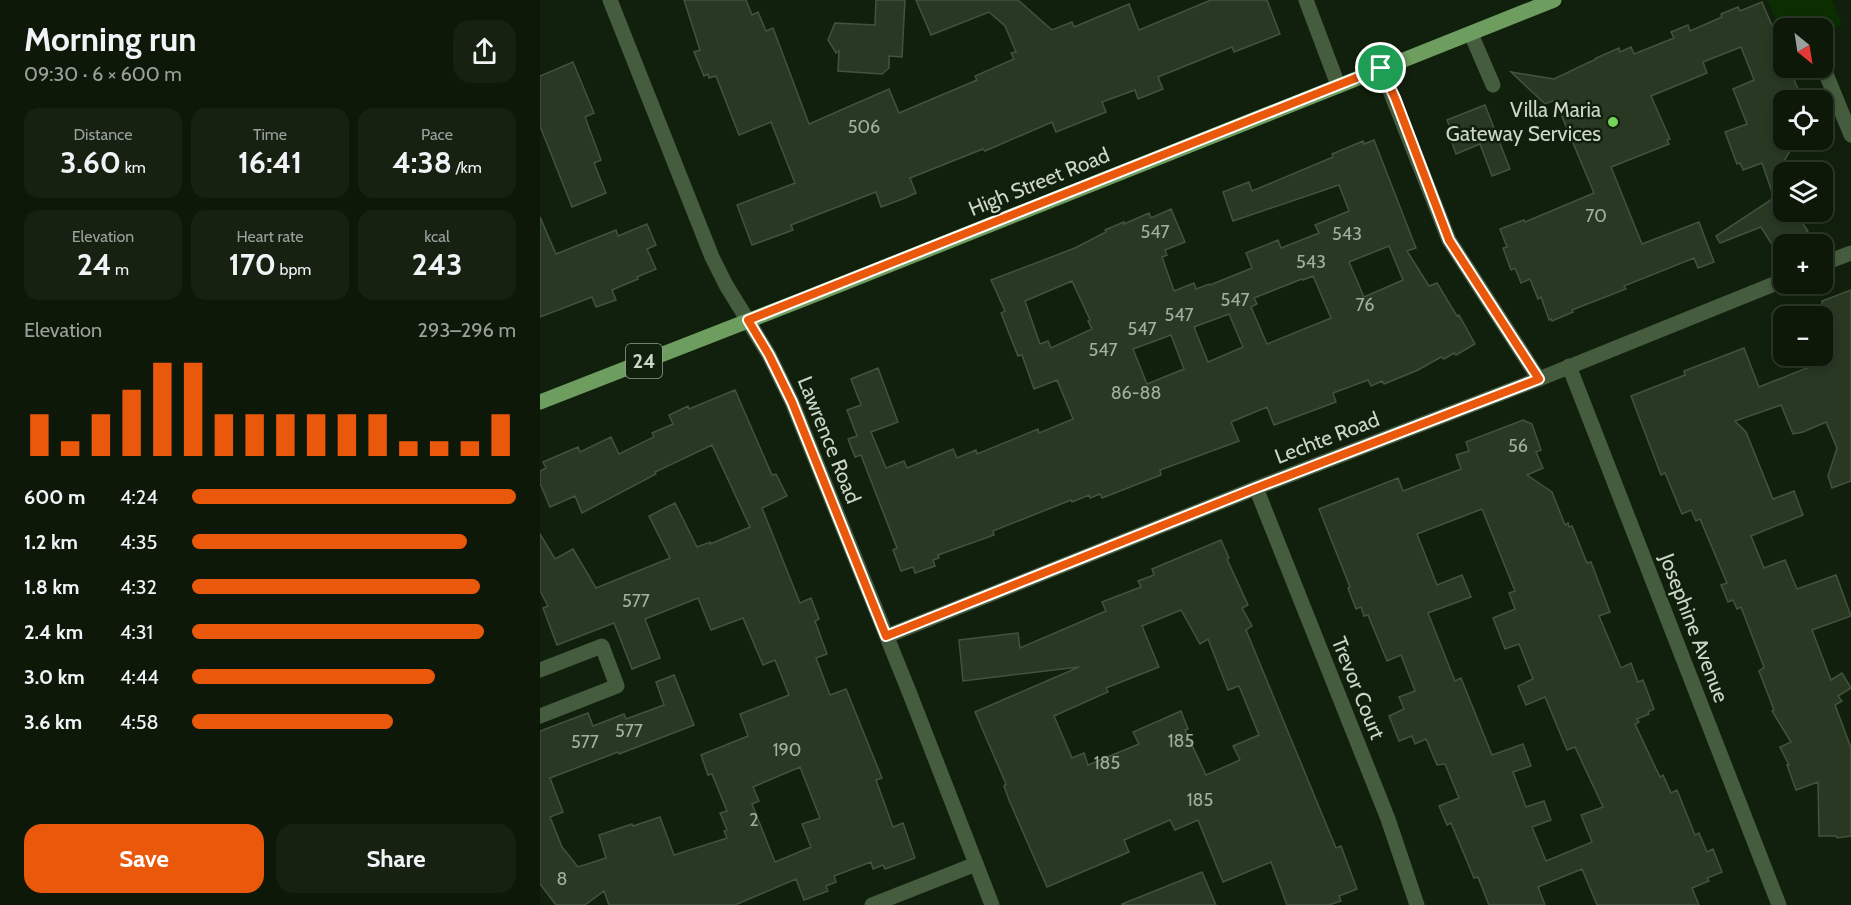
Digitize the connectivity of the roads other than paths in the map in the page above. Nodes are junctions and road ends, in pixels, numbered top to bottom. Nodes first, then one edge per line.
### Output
1 (610, 0) edge
2 (1306, 0) edge
3 (1554, 0) edge
4 (1471, 34) junction
5 (1381, 68) junction
6 (1828, 78) edge
7 (1338, 85) junction
8 (1493, 85) dead end
9 (1851, 135) edge
10 (1851, 253) edge
11 (1833, 260) edge
12 (1773, 284) edge
13 (748, 320) junction
14 (1569, 366) junction
15 (1539, 379) junction
16 (540, 402) edge
17 (1256, 488) junction
18 (886, 636) junction
19 (540, 670) edge
20 (540, 716) edge
21 (976, 864) junction
22 (872, 905) edge
23 (992, 905) edge
24 (1417, 905) edge
25 (1779, 905) edge

1 - 13 street, Lawrence Road
2 - 7 street
3 - 4 main road, High Street Road / 24
4 - 5 main road, High Street Road / 24
4 - 8 street
5 - 7 main road, High Street Road / 24
5 - 15 street
6 - 9 street
7 - 13 main road, High Street Road / 24
10 - 11 street
12 - 14 street, Lechte Road
13 - 16 main road, High Street Road / 24
13 - 18 street, Lawrence Road
14 - 15 street, Lechte Road
14 - 25 street, Josephine Avenue
15 - 17 street, Lechte Road
17 - 18 street, Lechte Road
17 - 24 street, Trevor Court
18 - 21 street, Lawrence Road
19 - 20 street
21 - 22 street
21 - 23 street, Lawrence Road

